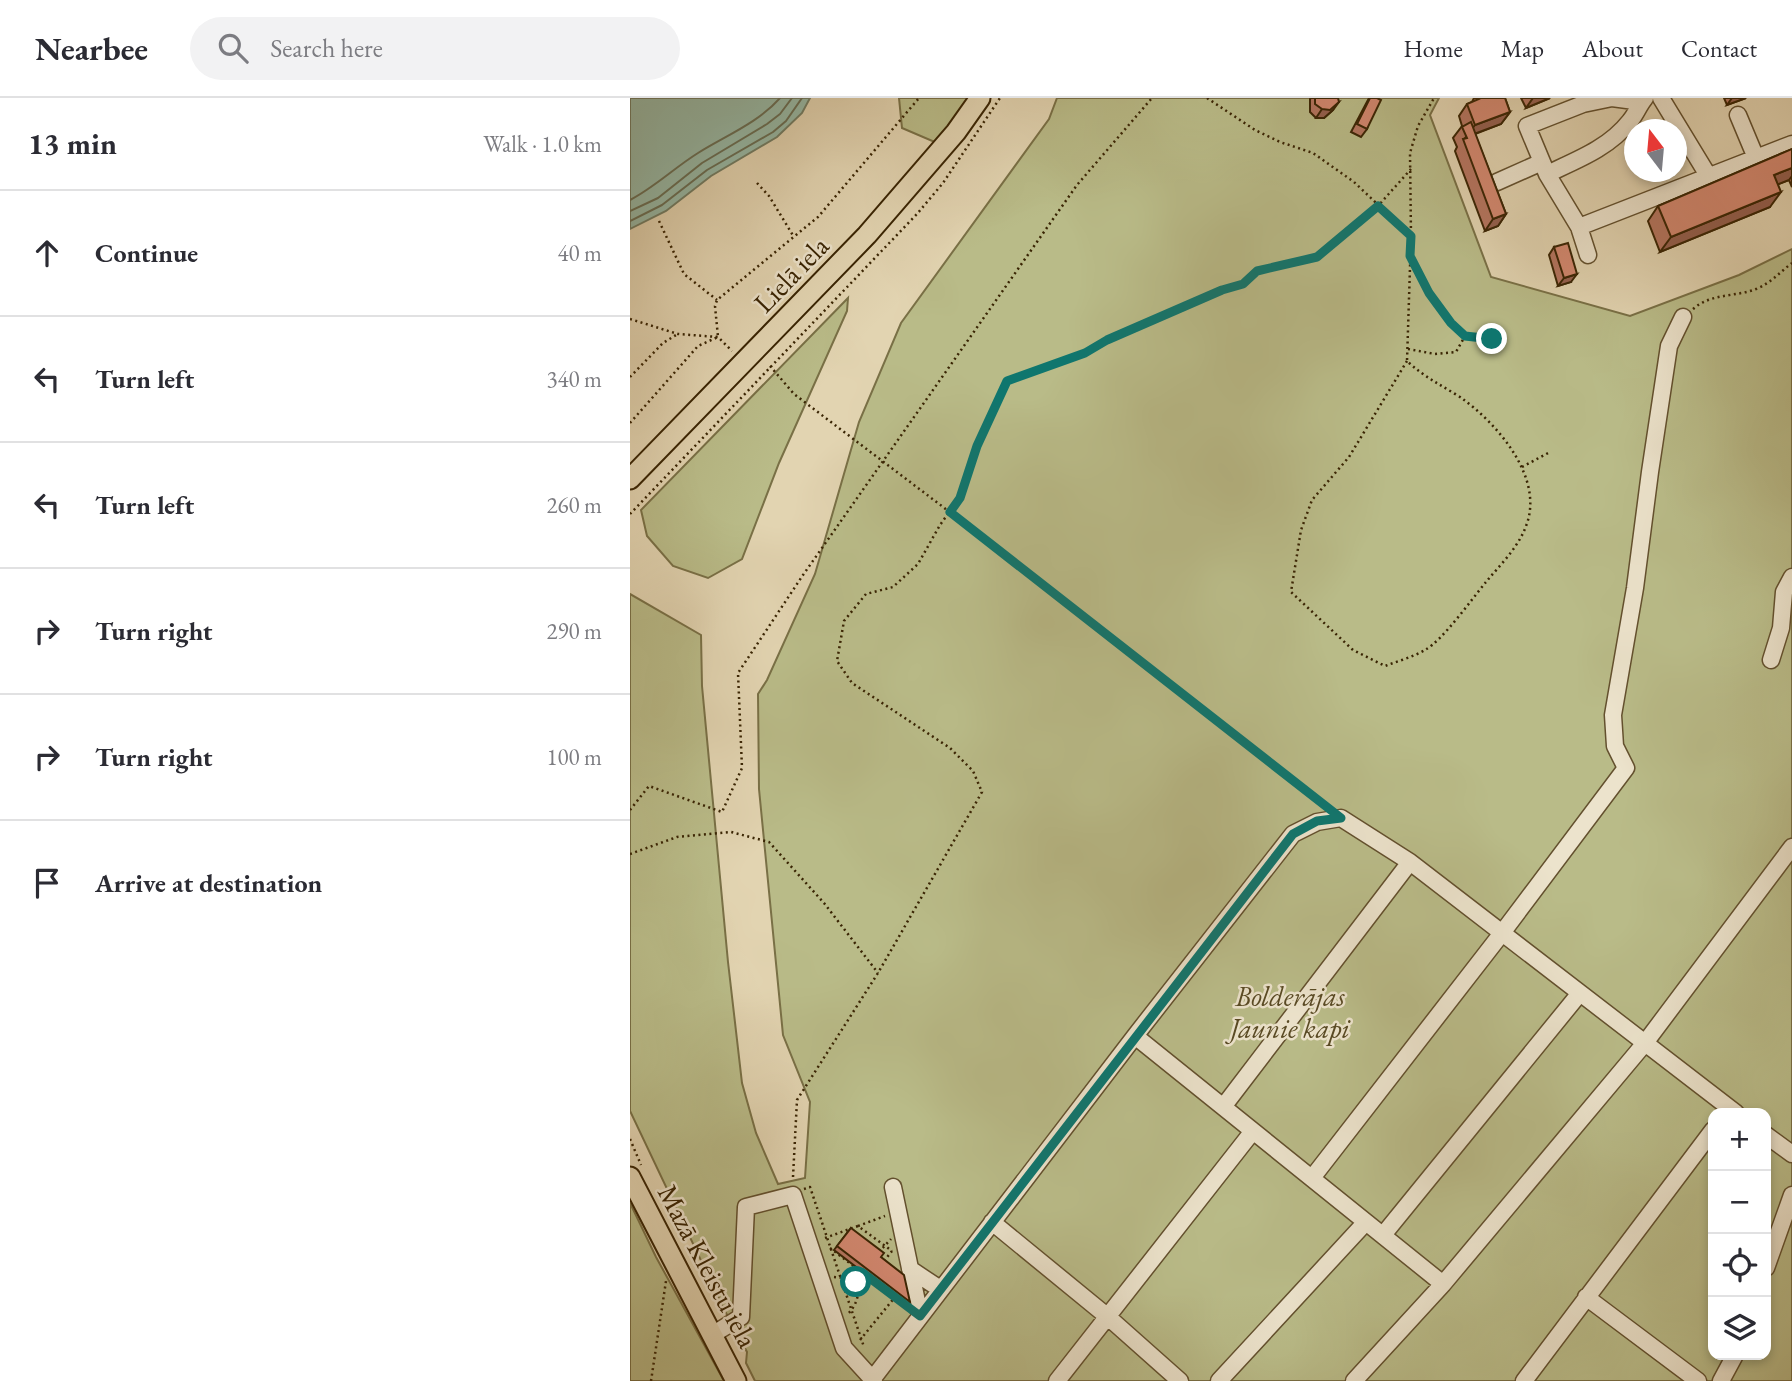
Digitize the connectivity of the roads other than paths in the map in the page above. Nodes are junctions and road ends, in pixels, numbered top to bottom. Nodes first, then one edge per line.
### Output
1 (980, 98) edge
2 (1661, 98) edge
3 (1644, 100) edge
4 (1738, 115) dead end
5 (1792, 144) edge
6 (1756, 158) junction
7 (1544, 168) junction
8 (1709, 177) junction
9 (1497, 183) edge
10 (1579, 227) junction
11 (1588, 255) dead end
12 (1683, 317) road end
13 (630, 479) edge
14 (1792, 577) edge
15 (1772, 660) dead end
16 (1792, 847) edge
17 (1410, 862) junction
18 (1502, 933) junction
19 (1580, 993) junction
20 (1135, 1036) junction
21 (1645, 1043) junction
22 (1223, 1107) junction
23 (1726, 1108) edge
24 (1253, 1131) junction
25 (1708, 1137) edge
26 (1771, 1139) edge
27 (1792, 1154) edge
28 (630, 1177) edge
29 (1312, 1178) junction
30 (893, 1187) dead end
31 (1792, 1195) edge
32 (992, 1222) junction
33 (1366, 1223) junction
34 (1383, 1235) junction
35 (1771, 1254) edge
36 (910, 1269) junction
37 (1443, 1284) junction
38 (940, 1289) junction
39 (1586, 1297) junction
40 (920, 1316) junction
41 (1108, 1317) junction
42 (712, 1335) junction
43 (1732, 1360) edge
44 (872, 1380) edge
45 (736, 1381) edge
46 (1057, 1381) edge
47 (1180, 1381) edge
48 (1219, 1381) edge
49 (1354, 1381) edge
50 (1524, 1381) edge
51 (1698, 1381) edge
52 (1721, 1381) edge

1 - 13 main road, Lielā iela
2 - 8 lane
3 - 7 lane
3 - 7 lane
4 - 6 lane
5 - 6 lane
6 - 8 lane
7 - 9 lane
7 - 10 lane
8 - 10 lane
10 - 11 lane
12 - 18 lane
14 - 15 lane
16 - 21 lane
17 - 18 lane
17 - 20 lane
17 - 22 lane
18 - 19 lane
18 - 29 lane
19 - 21 lane
19 - 34 lane
20 - 22 lane
20 - 32 lane
21 - 23 lane
21 - 37 lane
22 - 24 lane
24 - 29 lane
24 - 41 lane
25 - 39 lane
26 - 27 lane
28 - 42 main road, Mazā Kleistu iela
29 - 33 lane
30 - 36 lane
31 - 35 lane
32 - 38 lane
32 - 41 lane
33 - 34 lane
33 - 48 lane
34 - 37 lane
36 - 38 lane
36 - 40 lane
37 - 49 lane
38 - 40 lane
39 - 50 lane
39 - 51 lane
40 - 44 lane
41 - 46 lane
41 - 47 lane
42 - 44 lane
42 - 45 main road, Mazā Kleistu iela
43 - 52 lane

